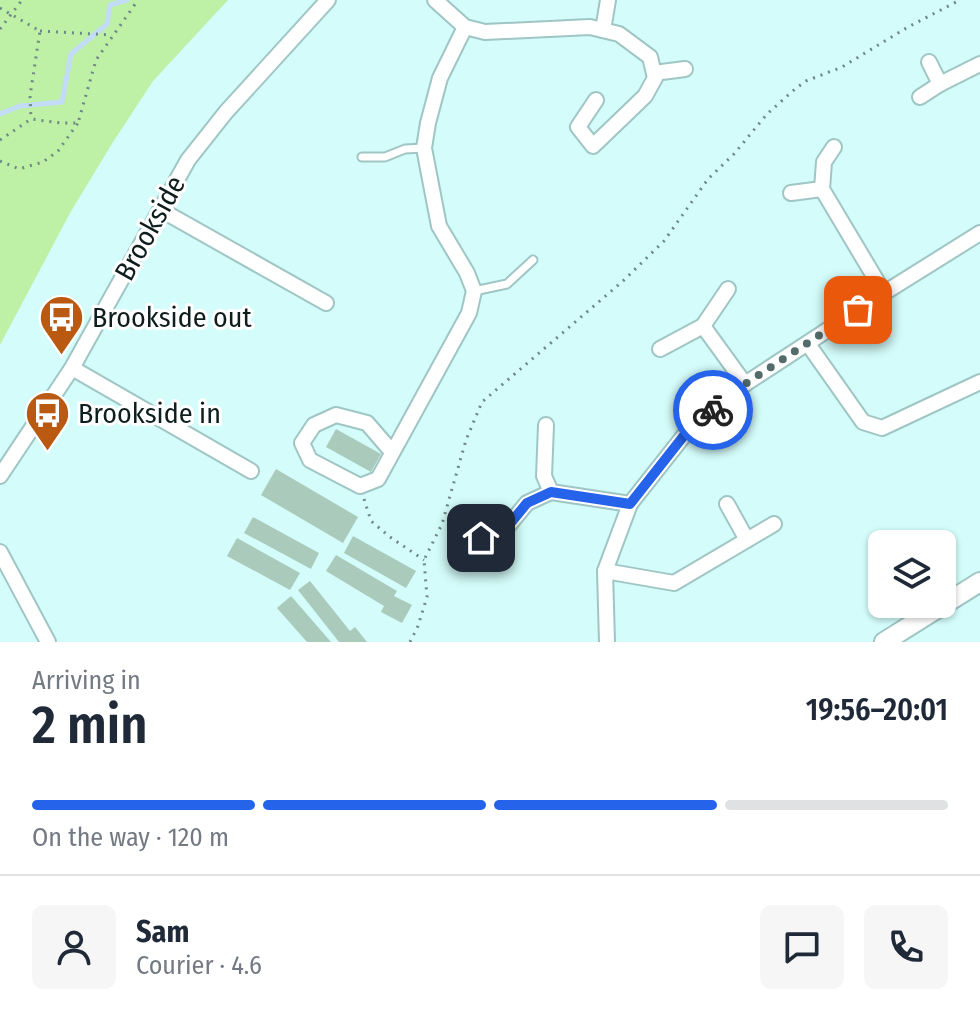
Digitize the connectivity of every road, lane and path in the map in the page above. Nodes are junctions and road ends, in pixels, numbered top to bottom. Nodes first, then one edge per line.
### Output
1 (22, 0) edge
2 (138, 0) edge
3 (328, 0) edge
4 (435, 0) edge
5 (608, 0) edge
6 (960, 0) edge
7 (0, 8) edge
8 (11, 15) junction
9 (465, 27) junction
10 (0, 29) edge
11 (603, 30) junction
12 (40, 31) junction
13 (113, 35) junction
14 (929, 62) dead end
15 (980, 64) edge
16 (685, 69) dead end
17 (654, 73) junction
18 (940, 84) junction
19 (920, 97) dead end
20 (596, 100) dead end
21 (31, 119) junction
22 (78, 123) junction
23 (0, 140) edge
24 (834, 147) dead end
25 (424, 148) junction
26 (362, 157) dead end
27 (0, 161) edge
28 (822, 189) junction
29 (791, 193) dead end
30 (161, 210) junction
31 (980, 233) edge
32 (533, 260) dead end
33 (728, 289) dead end
34 (474, 291) junction
35 (884, 293) junction
36 (326, 303) dead end
37 (703, 326) junction
38 (808, 344) junction
39 (660, 349) dead end
40 (72, 368) junction
41 (980, 382) edge
42 (745, 384) junction
43 (546, 425) dead end
44 (392, 452) junction
45 (251, 471) dead end
46 (0, 476) edge
47 (360, 486) junction
48 (551, 492) junction
49 (630, 504) junction
50 (727, 504) dead end
51 (774, 524) dead end
52 (481, 538) dead end
53 (747, 540) junction
54 (0, 552) edge
55 (424, 560) junction
56 (605, 571) junction
57 (980, 582) edge
58 (603, 641) edge
59 (48, 642) edge
60 (410, 642) edge
61 (884, 642) edge

1 - 8 path
2 - 13 path
3 - 30 street, Brookside
4 - 9 street
5 - 11 street
6 - 55 path
7 - 8 path
8 - 10 path
8 - 12 path
9 - 11 street
9 - 25 street
11 - 17 street
12 - 13 path
12 - 21 path
13 - 22 path
14 - 18 street
15 - 18 street
16 - 17 street
17 - 20 street
18 - 19 street
21 - 22 path
21 - 23 path
22 - 27 path
24 - 28 street
25 - 26 lane
25 - 34 street
28 - 29 street
28 - 35 street
30 - 36 street
30 - 40 street, Brookside
31 - 35 street
32 - 34 lane
33 - 37 street
34 - 44 street
35 - 38 street
37 - 39 street
37 - 42 street
38 - 41 street
38 - 42 street
40 - 45 street
40 - 46 street, Brookside
42 - 49 street
43 - 48 street
44 - 47 street
44 - 47 street
47 - 55 path
48 - 49 street
48 - 52 street
49 - 56 street
50 - 53 street
51 - 53 street
53 - 56 street
54 - 59 street
55 - 60 path
56 - 58 street
57 - 61 main road

